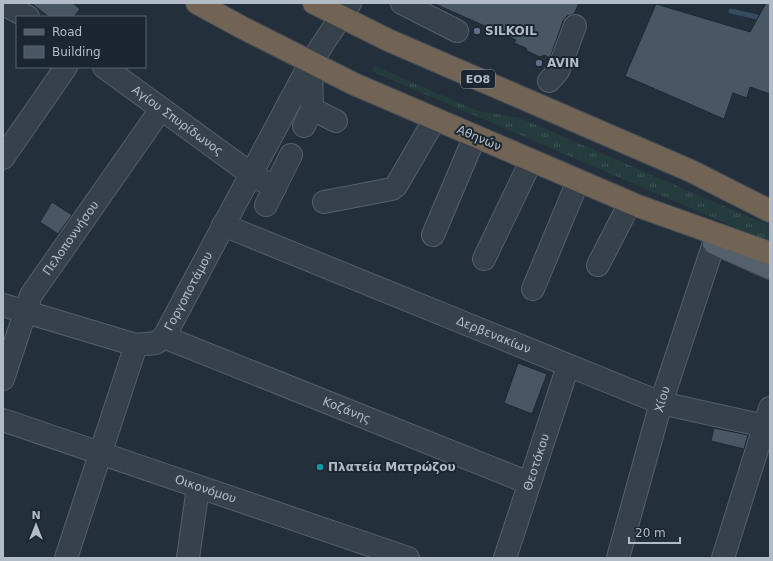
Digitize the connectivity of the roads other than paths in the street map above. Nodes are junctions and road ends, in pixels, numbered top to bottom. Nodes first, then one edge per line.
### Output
1 (198, 3) edge
2 (314, 3) edge
3 (402, 3) edge
4 (3, 4) edge
5 (426, 9) edge
6 (346, 10) edge
7 (26, 16) edge
8 (575, 26) dead end
9 (457, 31) dead end
10 (310, 62) junction
11 (65, 68) edge
12 (105, 68) edge
13 (549, 80) dead end
14 (162, 109) junction
15 (435, 119) junction
16 (336, 121) dead end
17 (474, 136) junction
18 (291, 155) dead end
19 (3, 158) edge
20 (531, 161) junction
21 (691, 171) junction
22 (251, 174) junction
23 (578, 181) junction
24 (770, 199) edge
25 (324, 202) dead end
26 (634, 204) junction
27 (770, 211) edge
28 (223, 225) junction
29 (434, 235) dead end
30 (714, 243) junction
31 (770, 253) edge
32 (484, 259) dead end
33 (598, 265) dead end
34 (770, 268) edge
35 (533, 289) dead end
36 (3, 305) edge
37 (25, 312) junction
38 (164, 337) junction
39 (136, 345) junction
40 (568, 366) junction
41 (3, 379) edge
42 (661, 403) junction
43 (3, 420) edge
44 (768, 420) edge
45 (100, 453) junction
46 (529, 483) junction
47 (198, 487) junction
48 (66, 558) edge
49 (188, 558) edge
50 (405, 558) edge
51 (505, 558) edge
52 (618, 558) edge
53 (723, 558) edge

1 - 10 highway, Αθηνών
2 - 6 highway, ΕΟ8
3 - 5 street
4 - 7 street
5 - 9 street
6 - 10 street, Γοργοποτάμου
6 - 21 highway, ΕΟ8
8 - 13 street
10 - 15 highway, Αθηνών
10 - 16 street
10 - 22 street, Γοργοποτάμου
11 - 19 street
12 - 14 street, Αγίου Σπυρίδωνος
14 - 22 street, Αγίου Σπυρίδωνος
14 - 37 street, Πελοποννήσου
15 - 17 highway, Αθηνών
15 - 25 street
17 - 20 highway, Αθηνών
17 - 29 street
18 - 22 street, Αγίου Σπυρίδωνος
20 - 23 highway, Αθηνών
20 - 32 street
21 - 24 highway
21 - 27 highway, ΕΟ8
22 - 28 street, Γοργοποτάμου
23 - 26 highway, Αθηνών
23 - 35 street
26 - 30 highway
26 - 31 highway, Αθηνών
26 - 33 street
28 - 38 street, Γοργοποτάμου
28 - 40 street, Δερβενακίων
30 - 34 main road
30 - 42 street, Χίου
36 - 37 street
37 - 39 street
37 - 41 street, Πελοποννήσου
38 - 39 street, Γοργοποτάμου
38 - 46 street, Κοζάνης
39 - 45 street
40 - 42 street, Δερβενακίων
40 - 46 street, Θεοτόκου
42 - 44 street, Δερβενακίων
42 - 52 street, Χίου
43 - 45 street, Οικονόμου
44 - 53 street
45 - 47 street, Οικονόμου
45 - 48 street
46 - 51 street, Θεοτόκου
47 - 49 street
47 - 50 street, Οικονόμου

